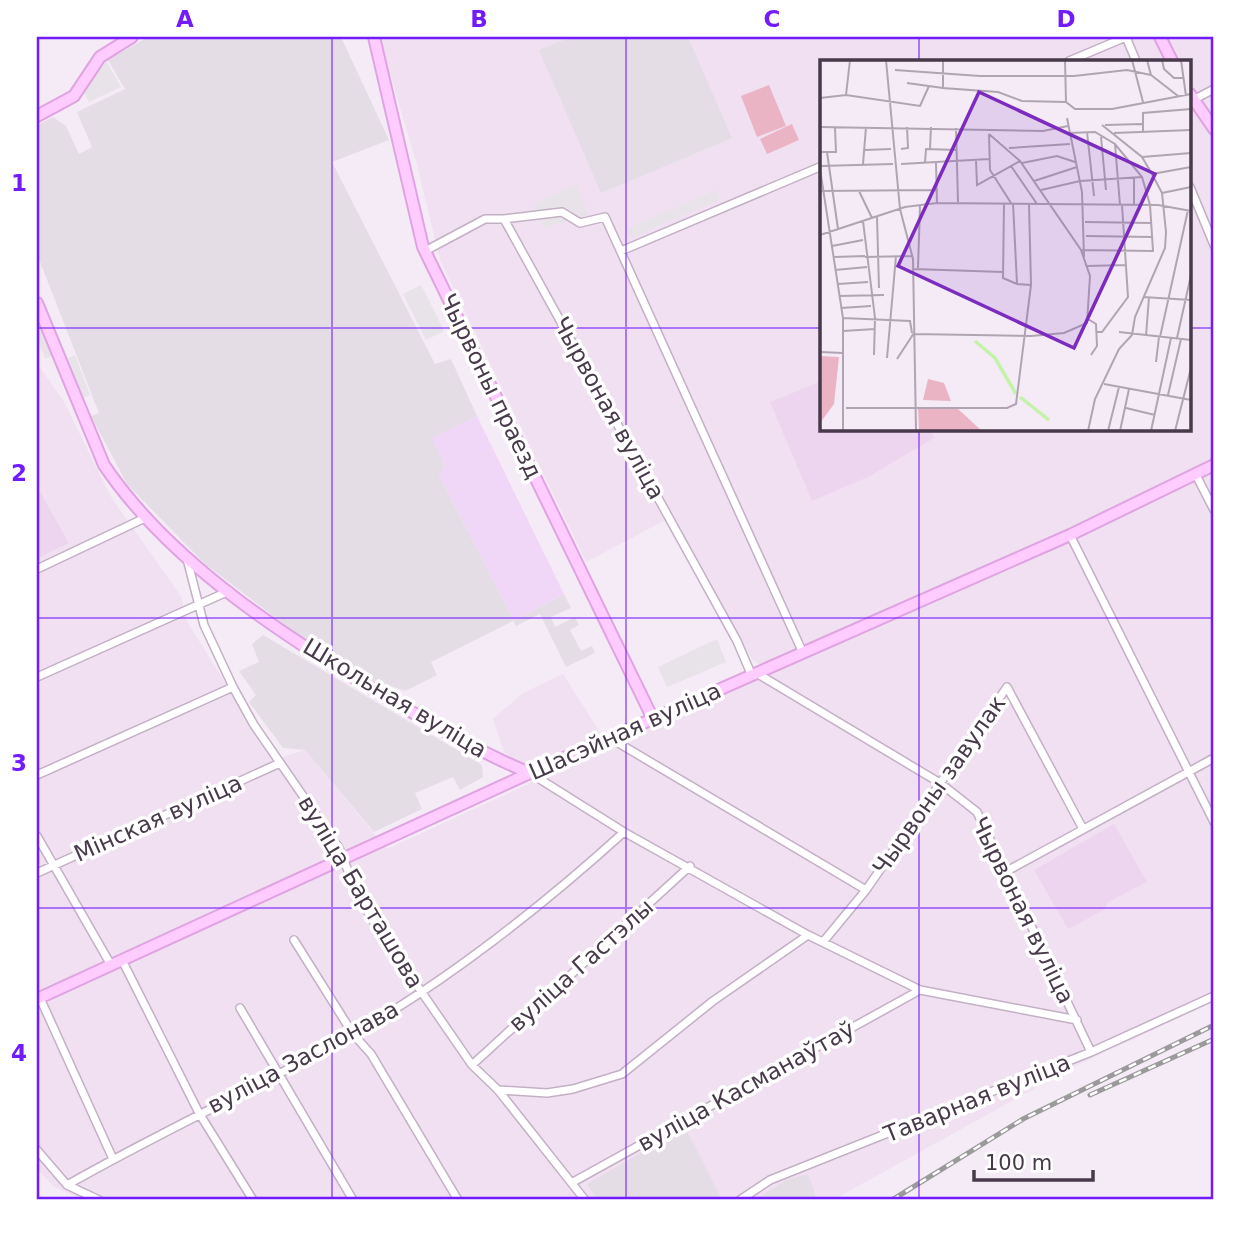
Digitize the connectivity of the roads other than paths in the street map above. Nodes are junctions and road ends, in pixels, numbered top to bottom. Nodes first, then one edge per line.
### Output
1 (132, 37) edge
2 (374, 37) edge
3 (1126, 37) edge
4 (1160, 37) edge
5 (1071, 60) edge
6 (1136, 60) edge
7 (1172, 60) edge
8 (1214, 89) edge
9 (1192, 97) edge
10 (1192, 98) edge
11 (37, 116) edge
12 (1214, 129) edge
13 (820, 167) edge
14 (1192, 192) edge
15 (504, 219) junction
16 (1214, 245) edge
17 (425, 251) junction
18 (621, 251) junction
19 (37, 303) edge
20 (1214, 465) edge
21 (1196, 475) junction
22 (1214, 510) edge
23 (147, 517) junction
24 (1070, 535) junction
25 (186, 555) junction
26 (37, 569) edge
27 (229, 591) junction
28 (199, 604) junction
29 (803, 653) junction
30 (755, 675) junction
31 (37, 677) edge
32 (233, 687) junction
33 (653, 719) junction
34 (610, 738) junction
35 (1214, 758) edge
36 (280, 763) junction
37 (530, 773) junction
38 (1187, 773) junction
39 (37, 775) edge
40 (940, 783) junction
41 (1214, 822) edge
42 (1083, 829) junction
43 (624, 832) junction
44 (37, 836) edge
45 (342, 860) junction
46 (52, 866) junction
47 (690, 866) junction
48 (1007, 871) junction
49 (37, 873) edge
50 (866, 890) junction
51 (808, 935) junction
52 (294, 940) dead end
53 (823, 942) junction
54 (116, 962) junction
55 (920, 990) junction
56 (420, 993) junction
57 (1214, 996) edge
58 (38, 998) edge
59 (240, 1009) dead end
60 (1076, 1020) junction
61 (354, 1034) junction
62 (1091, 1052) junction
63 (472, 1065) junction
64 (279, 1073) junction
65 (498, 1090) junction
66 (199, 1113) junction
67 (37, 1150) edge
68 (113, 1159) junction
69 (573, 1182) junction
70 (67, 1185) junction
71 (99, 1200) edge
72 (253, 1200) edge
73 (353, 1200) edge
74 (458, 1200) edge
75 (585, 1200) edge
76 (740, 1200) edge

1 - 11 street
2 - 17 street, Чырвоны праезд
3 - 5 street
3 - 6 street
4 - 7 street
8 - 9 street
10 - 12 street
13 - 18 street
14 - 16 street
15 - 17 street
15 - 18 street
15 - 30 street, Чырвоная вуліца
17 - 33 street, Чырвоны праезд
18 - 29 street
19 - 23 street, Школьная вуліца
20 - 21 street, Шасэйная вуліца
21 - 22 street
21 - 24 street, Шасэйная вуліца
23 - 25 street, Школьная вуліца
23 - 26 street
24 - 29 street, Шасэйная вуліца
24 - 38 street
25 - 27 street, Школьная вуліца
25 - 28 street, вуліца Барташова
27 - 28 street
27 - 37 street, Школьная вуліца
28 - 31 street
28 - 32 street, вуліца Барташова
29 - 30 street, Шасэйная вуліца
30 - 33 street, Шасэйная вуліца
30 - 40 street, Чырвоная вуліца
32 - 36 street, вуліца Барташова
32 - 39 street
33 - 34 street, Шасэйная вуліца
34 - 37 street, Шасэйная вуліца
34 - 50 street
35 - 38 street
36 - 45 street, вуліца Барташова
36 - 46 street, Мінская вуліца
37 - 43 street, Школьная вуліца
37 - 45 street, Шасэйная вуліца
38 - 41 street
38 - 42 street
40 - 42 street, Чырвоны завулак
40 - 48 street, Чырвоная вуліца
40 - 50 street, Чырвоны завулак
42 - 48 street
43 - 47 street, Школьная вуліца
43 - 56 street, вуліца Заслонава
44 - 46 street
45 - 54 street, Шасэйная вуліца
45 - 56 street, вуліца Барташова
46 - 49 street, Мінская вуліца
46 - 54 street
47 - 51 street, Школьная вуліца
47 - 63 street, вуліца Гастэлы
48 - 60 street, Чырвоная вуліца
50 - 53 street, Чырвоны завулак
51 - 53 street, Школьная вуліца
51 - 65 street
52 - 61 street
53 - 55 street, Школьная вуліца
54 - 58 street, Шасэйная вуліца
54 - 66 street
55 - 60 street, Школьная вуліца
55 - 69 street, вуліца Касманаўтаў
56 - 61 street, вуліца Заслонава
56 - 63 street, вуліца Барташова
57 - 62 street, Таварная вуліца
58 - 68 street
59 - 64 street
60 - 62 street, Чырвоная вуліца
61 - 64 street, вуліца Заслонава
61 - 74 street
62 - 76 street, Таварная вуліца
63 - 65 street, вуліца Барташова
64 - 66 street, вуліца Заслонава
64 - 73 street
65 - 69 street, вуліца Барташова
66 - 68 street, вуліца Заслонава
66 - 72 street
67 - 70 street
68 - 70 street, вуліца Заслонава
69 - 75 street, вуліца Барташова
70 - 71 street

